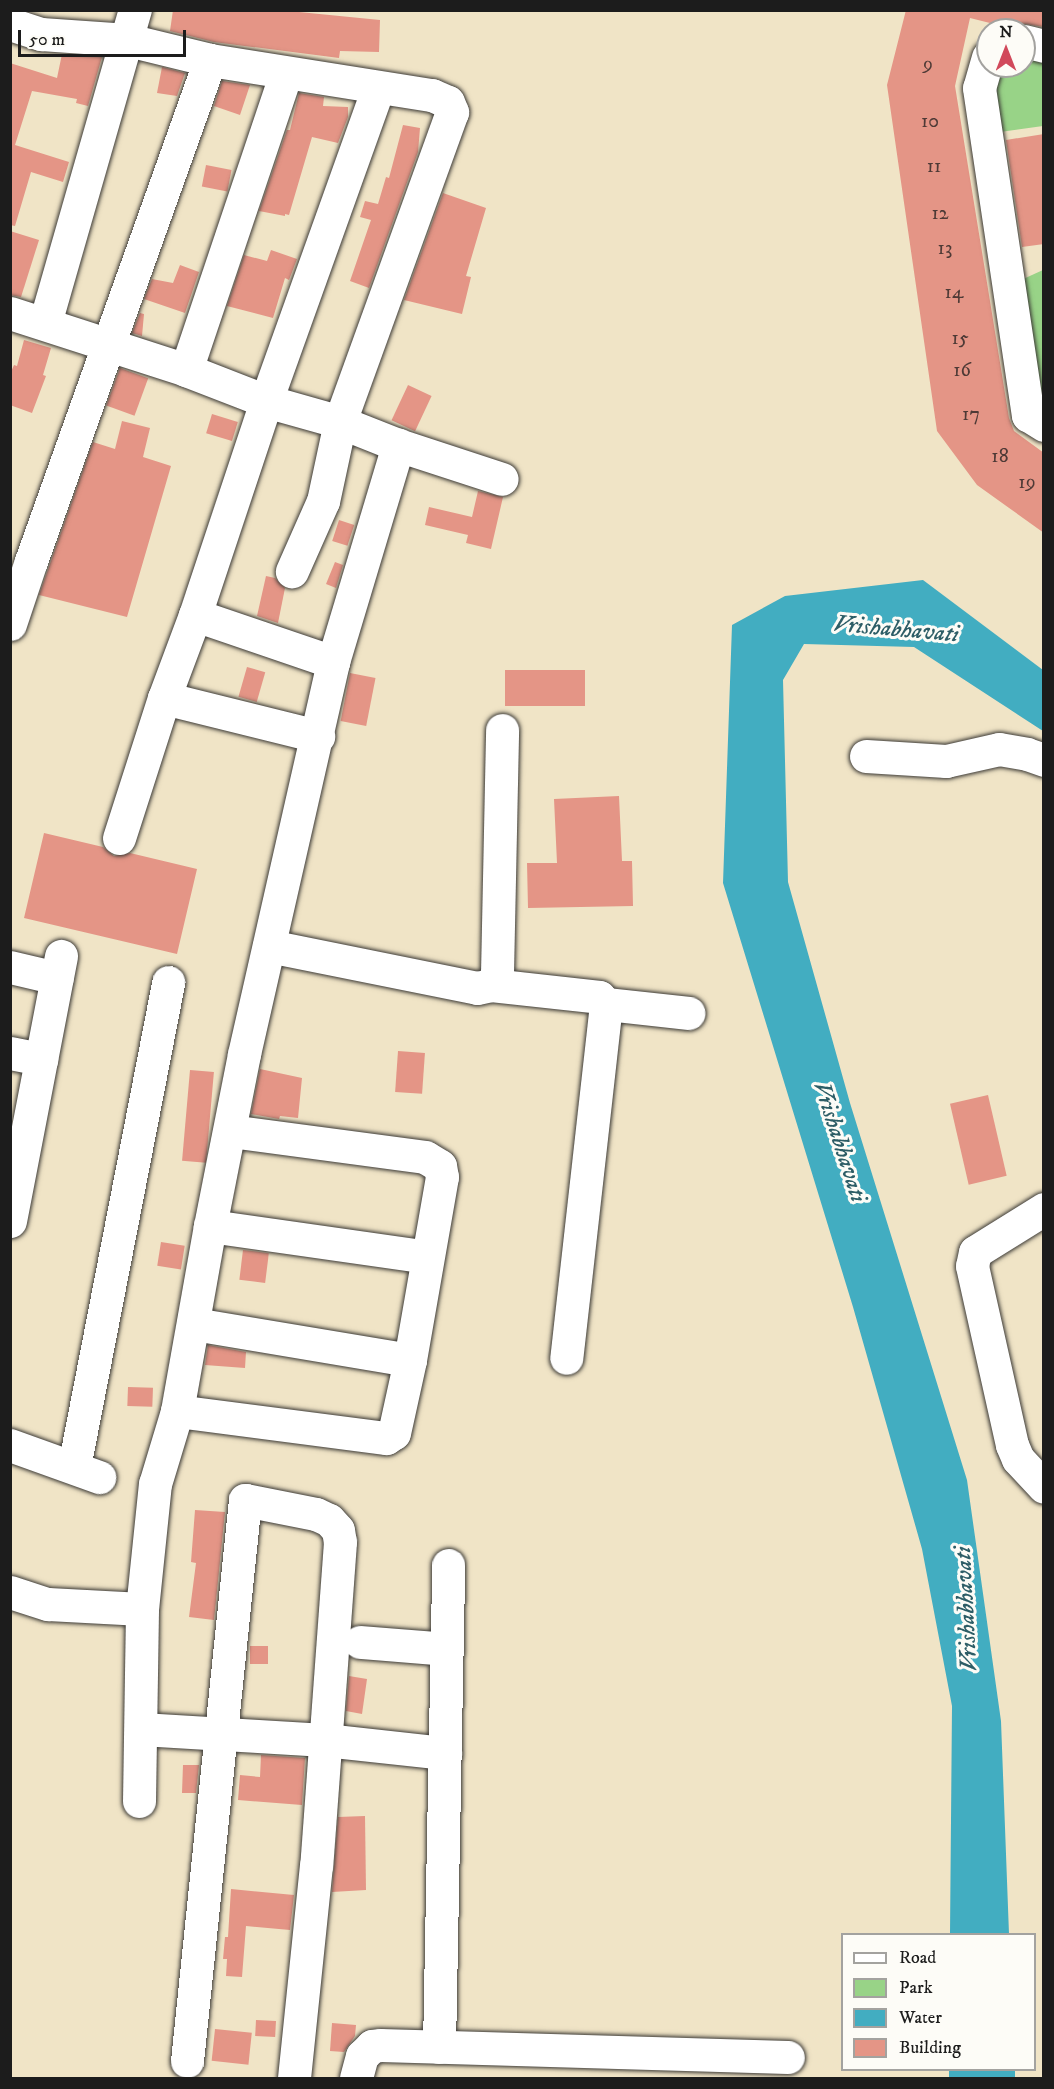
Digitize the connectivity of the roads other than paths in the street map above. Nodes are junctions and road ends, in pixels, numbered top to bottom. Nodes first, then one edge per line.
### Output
1 (10, 24) edge
2 (131, 25) edge
3 (210, 60) junction
4 (286, 73) junction
5 (982, 78) edge
6 (378, 88) junction
7 (10, 313) edge
8 (45, 323) junction
9 (108, 346) junction
10 (186, 370) junction
11 (266, 401) junction
12 (340, 422) junction
13 (1044, 425) edge
14 (398, 446) junction
15 (502, 479) dead end
16 (292, 571) dead end
17 (195, 615) junction
18 (10, 624) edge
19 (333, 662) junction
20 (164, 698) junction
21 (502, 730) dead end
22 (318, 736) junction
23 (866, 756) dead end
24 (1044, 760) edge
25 (119, 838) dead end
26 (269, 946) junction
27 (10, 967) edge
28 (168, 982) dead end
29 (491, 985) junction
30 (606, 1004) junction
31 (689, 1013) dead end
32 (26, 1056) edge
33 (230, 1131) junction
34 (1044, 1209) edge
35 (10, 1221) edge
36 (210, 1226) junction
37 (427, 1257) junction
38 (194, 1324) junction
39 (566, 1358) dead end
40 (410, 1360) junction
41 (177, 1411) junction
42 (10, 1445) edge
43 (1044, 1487) edge
44 (448, 1565) dead end
45 (10, 1592) edge
46 (142, 1609) junction
47 (360, 1642) dead end
48 (447, 1649) junction
49 (141, 1729) junction
50 (221, 1733) junction
51 (325, 1740) junction
52 (445, 1753) junction
53 (140, 1801) dead end
54 (439, 2047) junction
55 (788, 2057) dead end
56 (187, 2061) dead end
57 (294, 2079) edge
58 (356, 2079) edge

1 - 2 street
2 - 3 street
2 - 8 street
3 - 4 street
3 - 9 street
4 - 6 street
4 - 10 street
5 - 13 street
6 - 11 street
6 - 12 street
7 - 8 street
8 - 9 street
9 - 10 street
9 - 18 street
10 - 11 street
11 - 12 street
11 - 17 street
12 - 14 street
12 - 16 street
14 - 15 street
14 - 19 street
17 - 19 street
17 - 20 street
19 - 22 street
20 - 22 street
20 - 25 street
21 - 29 street
22 - 26 street
23 - 24 street
26 - 29 street
26 - 33 street
27 - 32 street
28 - 42 street
29 - 30 street
30 - 31 street
30 - 39 street
32 - 35 street
33 - 36 street
33 - 37 street
34 - 43 street
36 - 37 street
36 - 38 street
37 - 40 street
38 - 40 street
38 - 41 street
40 - 41 street
41 - 46 street
44 - 48 street
45 - 46 street
46 - 49 street
47 - 48 street
48 - 52 street
49 - 50 street
49 - 53 street
50 - 51 street
50 - 51 street
50 - 56 street
51 - 52 street
51 - 57 street
52 - 54 street
54 - 55 street
54 - 58 street

